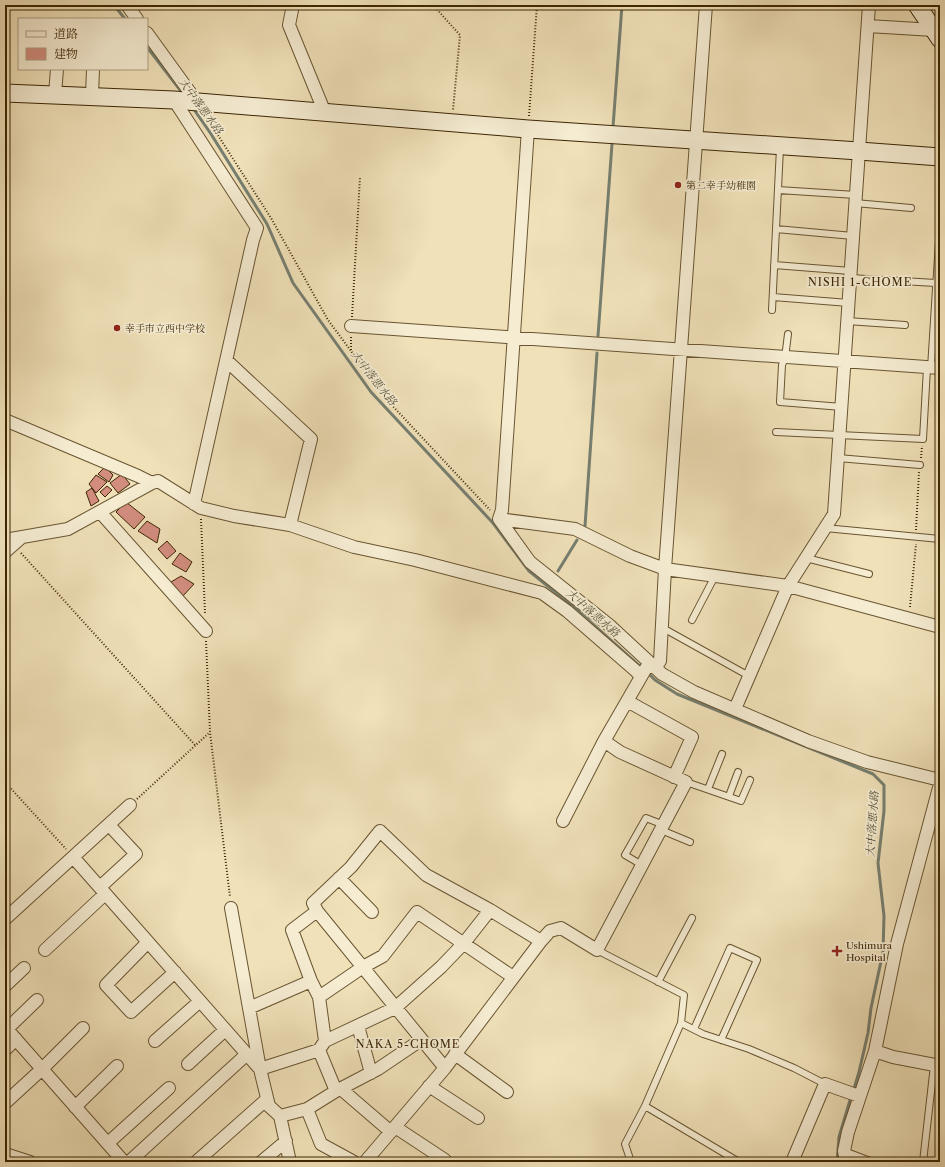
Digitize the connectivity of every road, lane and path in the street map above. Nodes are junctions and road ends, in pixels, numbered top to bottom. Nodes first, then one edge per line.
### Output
1 (127, 5) edge
2 (433, 5) edge
3 (538, 5) edge
4 (706, 5) edge
5 (869, 5) edge
6 (917, 5) edge
7 (295, 6) edge
8 (136, 18) edge
9 (868, 26) junction
10 (148, 35) edge
11 (937, 35) edge
12 (57, 70) edge
13 (93, 70) edge
14 (5, 93) edge
15 (55, 94) junction
16 (92, 96) junction
17 (184, 101) junction
18 (325, 113) junction
19 (452, 123) junction
20 (528, 129) junction
21 (696, 140) junction
22 (780, 146) junction
23 (859, 151) junction
24 (940, 157) edge
25 (360, 177) dead end
26 (778, 190) junction
27 (856, 199) junction
28 (911, 208) dead end
29 (940, 225) edge
30 (776, 229) junction
31 (940, 233) edge
32 (853, 236) junction
33 (774, 265) junction
34 (850, 275) junction
35 (938, 281) edge
36 (772, 297) junction
37 (849, 303) junction
38 (772, 310) dead end
39 (847, 321) junction
40 (905, 325) dead end
41 (351, 326) junction
42 (788, 334) dead end
43 (514, 339) junction
44 (681, 351) junction
45 (351, 352) junction
46 (785, 358) junction
47 (226, 360) junction
48 (845, 362) junction
49 (933, 368) edge
50 (842, 407) junction
51 (5, 420) edge
52 (776, 432) dead end
53 (840, 435) junction
54 (838, 458) junction
55 (920, 465) dead end
56 (152, 484) junction
57 (194, 504) junction
58 (100, 512) junction
59 (500, 520) junction
60 (290, 525) junction
61 (825, 528) junction
62 (940, 538) edge
63 (11, 544) edge
64 (806, 558) junction
65 (665, 569) junction
66 (868, 574) dead end
67 (715, 576) junction
68 (788, 586) junction
69 (692, 620) dead end
70 (661, 627) junction
71 (940, 627) edge
72 (206, 631) dead end
73 (647, 670) junction
74 (749, 676) junction
75 (627, 701) junction
76 (735, 709) junction
77 (604, 742) junction
78 (195, 745) junction
79 (722, 754) dead end
80 (738, 772) dead end
81 (674, 777) junction
82 (750, 780) dead end
83 (940, 780) edge
84 (5, 782) edge
85 (686, 782) junction
86 (940, 784) edge
87 (708, 789) junction
88 (729, 796) junction
89 (130, 805) joint
90 (563, 821) dead end
91 (109, 825) junction
92 (662, 827) junction
93 (690, 842) dead end
94 (73, 857) junction
95 (642, 865) junction
96 (339, 878) junction
97 (103, 891) junction
98 (231, 908) joint
99 (490, 910) junction
100 (317, 911) junction
101 (372, 912) dead end
102 (692, 918) dead end
103 (5, 919) edge
104 (541, 941) junction
105 (148, 942) junction
106 (464, 943) junction
107 (45, 950) dead end
108 (597, 950) junction
109 (363, 967) junction
110 (24, 968) dead end
111 (175, 972) junction
112 (513, 977) junction
113 (311, 981) junction
114 (658, 982) junction
115 (5, 986) edge
116 (319, 997) junction
117 (37, 1000) dead end
118 (200, 1001) junction
119 (249, 1008) junction
120 (395, 1008) junction
121 (681, 1023) junction
122 (358, 1026) junction
123 (6, 1028) edge
124 (83, 1028) dead end
125 (694, 1029) junction
126 (226, 1030) junction
127 (16, 1039) junction
128 (421, 1040) junction
129 (721, 1040) junction
130 (155, 1042) dead end
131 (322, 1046) junction
132 (5, 1050) edge
133 (874, 1051) junction
134 (247, 1054) junction
135 (455, 1054) junction
136 (188, 1064) dead end
137 (937, 1065) edge
138 (117, 1066) dead end
139 (444, 1068) junction
140 (42, 1069) junction
141 (260, 1069) junction
142 (371, 1073) junction
143 (825, 1084) junction
144 (430, 1086) junction
145 (169, 1088) dead end
146 (338, 1090) junction
147 (507, 1092) dead end
148 (858, 1096) junction
149 (267, 1099) junction
150 (5, 1103) edge
151 (645, 1106) junction
152 (75, 1107) junction
153 (307, 1109) junction
154 (280, 1116) junction
155 (478, 1118) dead end
156 (393, 1129) junction
157 (286, 1141) junction
158 (108, 1143) junction
159 (5, 1145) edge
160 (10, 1156) edge
161 (845, 1156) edge
162 (445, 1160) dead end
163 (30, 1162) edge
164 (124, 1162) edge
165 (129, 1162) edge
166 (196, 1162) edge
167 (261, 1162) edge
168 (290, 1162) edge
169 (354, 1162) edge
170 (365, 1162) edge
171 (631, 1162) edge
172 (739, 1162) edge
173 (792, 1162) edge
174 (874, 1162) edge
175 (923, 1162) edge

1 - 8 street
2 - 19 path
3 - 20 path
4 - 21 street
5 - 9 street
6 - 11 street
7 - 18 street
9 - 11 street
9 - 23 street
10 - 17 street
12 - 15 street
13 - 16 street
14 - 15 street
15 - 16 street
16 - 17 street
17 - 18 street
17 - 45 path
17 - 47 street
18 - 19 street
19 - 20 street
20 - 21 street
20 - 43 street
21 - 22 street
21 - 44 street
22 - 23 street
22 - 26 lane
23 - 24 street
23 - 27 street
25 - 41 path
26 - 27 lane
26 - 30 lane
27 - 28 lane
27 - 32 street
29 - 31 lane
30 - 32 lane
30 - 33 lane
31 - 35 lane
32 - 34 street
33 - 34 lane
33 - 36 lane
34 - 35 lane
34 - 37 street
35 - 49 lane
36 - 37 lane
36 - 38 lane
37 - 39 street
39 - 40 lane
39 - 48 street
41 - 43 street
41 - 45 path
42 - 46 lane
43 - 44 street
43 - 59 street
44 - 46 street
44 - 65 street
45 - 59 path
46 - 48 street
46 - 50 lane
47 - 57 street
47 - 60 street
48 - 49 street
48 - 50 street
49 - 53 lane
50 - 53 street
51 - 56 street
52 - 53 lane
53 - 54 street
54 - 55 lane
54 - 61 street
56 - 57 street
56 - 58 street
57 - 60 street
58 - 63 street
58 - 72 street
59 - 65 street
59 - 73 street
60 - 73 street
61 - 62 lane
61 - 64 street
63 - 78 path
64 - 66 lane
64 - 68 street
65 - 67 street
65 - 70 street
67 - 68 street
67 - 69 lane
68 - 71 street
68 - 74 street
70 - 73 street
70 - 74 lane
73 - 75 street
73 - 76 street
74 - 76 street
75 - 77 street
75 - 81 street
76 - 83 street
77 - 81 street
77 - 90 street
78 - 89 path
78 - 98 path
79 - 87 lane
80 - 88 lane
81 - 85 street
82 - 88 lane
84 - 94 path
85 - 87 lane
85 - 92 street
86 - 133 street
87 - 88 lane
89 - 91 street
91 - 94 street
91 - 97 street
92 - 93 lane
92 - 95 street
92 - 95 lane
94 - 97 street
94 - 103 street
95 - 108 street
96 - 99 street
96 - 100 street
96 - 101 street
97 - 105 street
97 - 107 street
98 - 119 street
99 - 104 street
99 - 106 street
100 - 109 street
100 - 113 street
102 - 114 lane
104 - 108 street
104 - 112 street
105 - 111 street
105 - 111 street
106 - 109 street
106 - 112 street
106 - 120 street
108 - 114 lane
109 - 116 street
109 - 120 street
110 - 115 street
111 - 118 street
112 - 135 street
113 - 116 street
113 - 119 street
114 - 121 lane
116 - 131 street
117 - 123 street
118 - 126 street
118 - 130 street
119 - 141 street
120 - 122 street
120 - 128 street
121 - 125 lane
121 - 151 lane
122 - 131 street
122 - 142 street
123 - 127 street
124 - 140 street
125 - 129 lane
125 - 129 lane
126 - 134 street
126 - 136 street
127 - 132 street
127 - 140 street
128 - 139 street
128 - 142 street
129 - 143 lane
131 - 141 street
131 - 146 street
133 - 137 street
133 - 148 street
134 - 141 street
134 - 165 street
135 - 139 street
135 - 147 street
137 - 175 lane
138 - 152 street
139 - 144 street
140 - 150 street
140 - 152 street
141 - 149 street
142 - 146 street
143 - 148 street
143 - 173 street
144 - 155 street
144 - 156 street
145 - 158 street
146 - 153 street
146 - 156 street
148 - 161 street
149 - 154 street
149 - 166 street
151 - 171 lane
151 - 172 lane
152 - 158 street
153 - 154 street
153 - 169 street
154 - 157 street
156 - 162 street
156 - 170 street
157 - 167 street
157 - 168 street
158 - 164 street
159 - 160 street
160 - 163 street
161 - 174 lane

